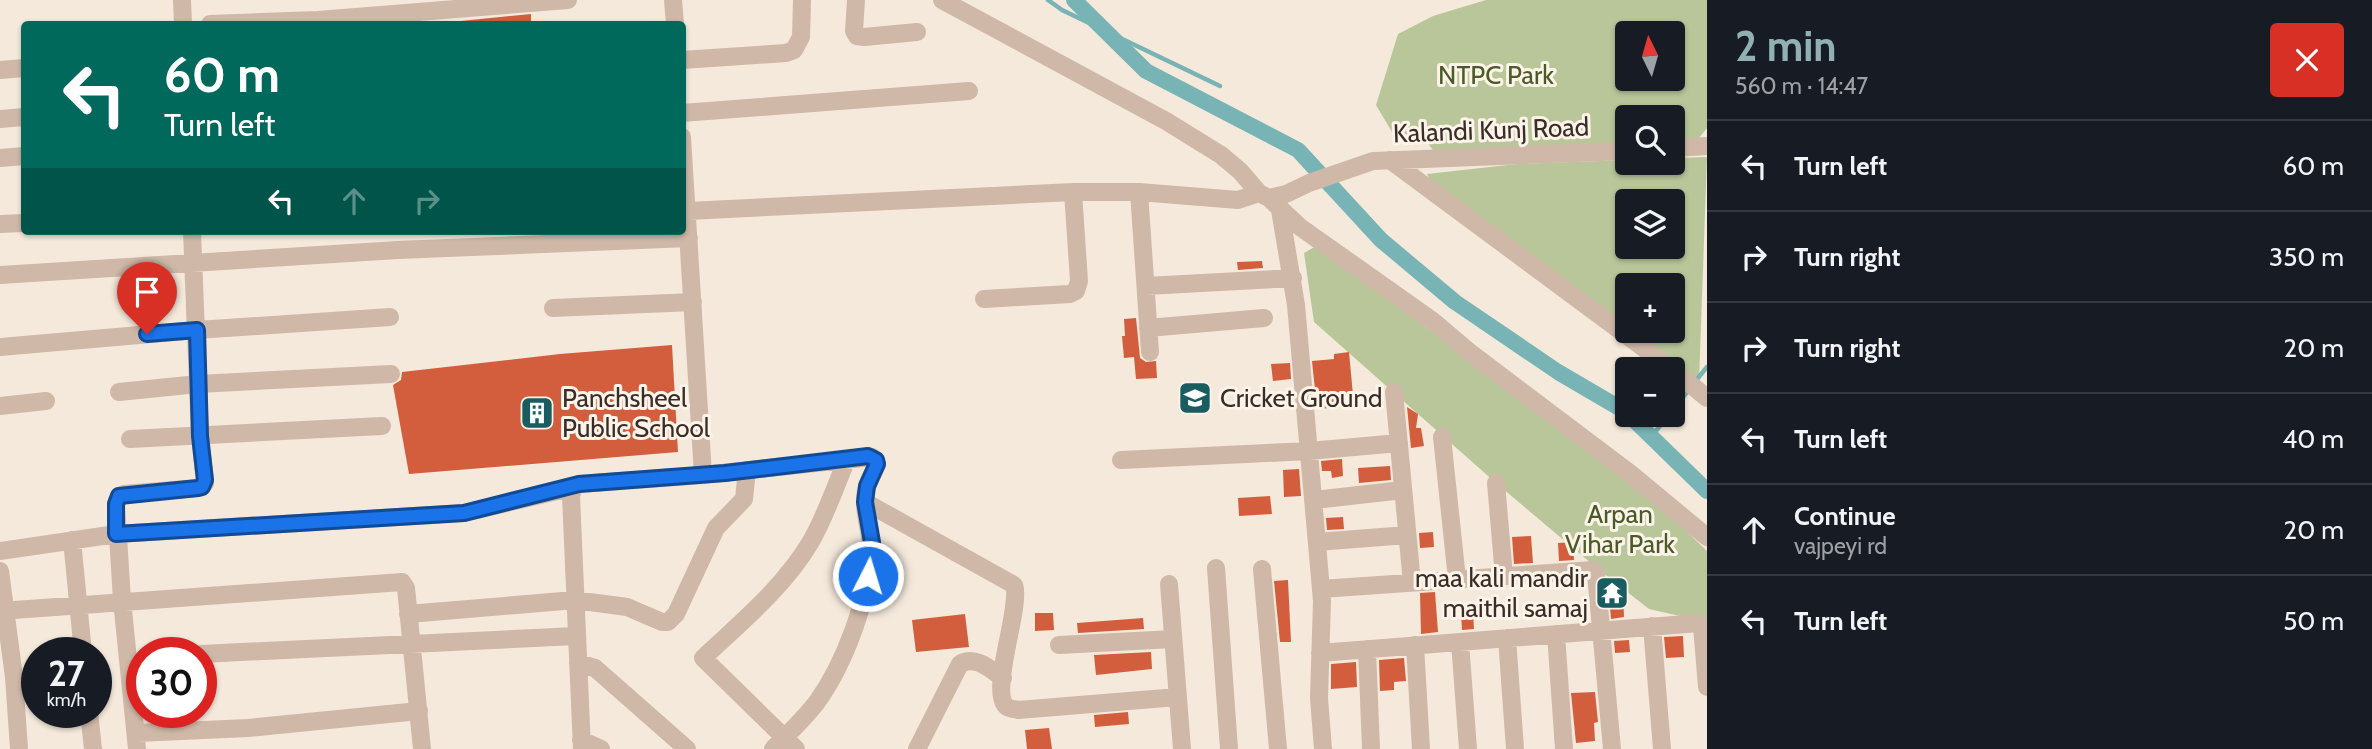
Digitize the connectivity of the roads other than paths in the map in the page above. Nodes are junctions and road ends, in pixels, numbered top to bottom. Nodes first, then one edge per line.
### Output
1 (183, 0) edge
2 (568, 0) edge
3 (673, 0) edge
4 (802, 0) edge
5 (856, 0) edge
6 (942, 0) edge
7 (183, 21) edge
8 (291, 21) edge
9 (675, 21) edge
10 (917, 32) dead end
11 (686, 60) edge
12 (21, 68) edge
13 (0, 69) edge
14 (969, 91) dead end
15 (686, 113) edge
16 (21, 117) edge
17 (0, 119) edge
18 (1705, 146) edge
19 (1685, 147) edge
20 (1615, 151) edge
21 (21, 156) edge
22 (0, 158) edge
23 (1390, 160) junction
24 (1073, 191) junction
25 (1139, 192) junction
26 (686, 194) edge
27 (1270, 200) junction
28 (688, 211) junction
29 (21, 223) edge
30 (0, 224) edge
31 (192, 235) edge
32 (689, 238) junction
33 (194, 261) junction
34 (0, 275) edge
35 (1293, 278) junction
36 (1146, 286) junction
37 (984, 299) dead end
38 (693, 302) junction
39 (554, 308) dead end
40 (390, 317) dead end
41 (1264, 318) dead end
42 (1148, 327) junction
43 (197, 330) junction
44 (0, 347) edge
45 (1150, 352) dead end
46 (391, 374) dead end
47 (1687, 381) edge
48 (198, 384) junction
49 (119, 392) dead end
50 (1394, 392) dead end
51 (46, 401) dead end
52 (0, 406) edge
53 (382, 426) dead end
54 (200, 436) junction
55 (1442, 437) dead end
56 (130, 439) dead end
57 (1399, 443) junction
58 (1309, 451) junction
59 (847, 459) junction
60 (1121, 460) dead end
61 (747, 470) junction
62 (703, 475) junction
63 (1496, 483) dead end
64 (574, 486) junction
65 (1403, 490) junction
66 (1314, 500) junction
67 (865, 502) junction
68 (116, 534) junction
69 (1407, 535) junction
70 (1707, 537) edge
71 (72, 540) junction
72 (1317, 542) junction
73 (0, 551) edge
74 (1216, 568) dead end
75 (1262, 569) dead end
76 (0, 571) edge
77 (1504, 576) junction
78 (1457, 579) junction
79 (1412, 583) junction
80 (1169, 584) dead end
81 (1321, 589) junction
82 (122, 600) junction
83 (575, 600) junction
84 (78, 604) junction
85 (2, 610) edge
86 (408, 614) junction
87 (1653, 626) junction
88 (1603, 630) junction
89 (1556, 634) junction
90 (576, 636) junction
91 (81, 637) edge
92 (130, 637) edge
93 (1507, 638) junction
94 (1705, 638) edge
95 (1173, 639) junction
96 (1460, 642) junction
97 (411, 643) junction
98 (1059, 645) dead end
99 (1415, 645) junction
100 (1367, 649) junction
101 (217, 653) edge
102 (1320, 653) junction
103 (578, 663) junction
104 (1003, 678) junction
105 (1707, 687) edge
106 (7, 688) edge
107 (1178, 697) junction
108 (419, 711) junction
109 (18, 724) junction
110 (0, 726) edge
111 (91, 728) edge
112 (137, 741) edge
113 (582, 745) edge
114 (785, 745) edge
115 (608, 746) edge
116 (19, 749) edge
117 (93, 749) edge
118 (422, 749) edge
119 (688, 749) edge
120 (917, 749) edge
121 (1182, 749) edge
122 (1229, 749) edge
123 (1278, 749) edge
124 (1323, 749) edge
125 (1371, 749) edge
126 (1421, 749) edge
127 (1468, 749) edge
128 (1515, 749) edge
129 (1564, 749) edge
130 (1612, 749) edge
131 (1661, 749) edge

1 - 7 street
2 - 8 street
3 - 9 street
4 - 11 street
5 - 10 street
6 - 27 street
12 - 13 street
14 - 15 street
16 - 17 street
18 - 19 street
20 - 23 street, Kalandi Kunj Road
21 - 22 street
23 - 27 street, Kalandi Kunj Road
23 - 47 street
24 - 25 street, Kalandi Kunj Road
24 - 28 street, Kalandi Kunj Road
24 - 37 street
25 - 27 street, Kalandi Kunj Road
25 - 36 street
26 - 28 street
27 - 35 street
27 - 70 street
28 - 32 street
29 - 30 street
31 - 33 street
32 - 33 street
32 - 38 street
33 - 34 street
33 - 43 street
35 - 36 street
35 - 58 street
36 - 42 street
38 - 39 street
38 - 62 street
40 - 43 street
41 - 42 street
42 - 45 street
43 - 44 street
43 - 48 street
46 - 48 street
48 - 49 street
48 - 54 street
50 - 57 street
51 - 52 street
53 - 54 street
54 - 56 street
54 - 68 street
55 - 78 street
57 - 58 street
57 - 65 street
58 - 60 street
58 - 66 street
59 - 61 street
59 - 67 street
59 - 114 street
61 - 62 street
61 - 83 street
62 - 64 street
63 - 77 street
64 - 68 street
64 - 83 street
65 - 66 street
65 - 69 street
66 - 72 street
67 - 104 street
67 - 114 street
68 - 71 street
68 - 82 street
69 - 72 street
69 - 79 street
71 - 73 street
71 - 84 street
72 - 81 street
74 - 122 street
75 - 123 street
76 - 85 street
77 - 78 street
77 - 88 street
78 - 79 street
79 - 81 street
80 - 95 street
81 - 102 street
82 - 84 street
82 - 86 street
82 - 92 street
83 - 86 street
83 - 90 street
84 - 85 street
84 - 91 street
85 - 106 street
86 - 97 street
87 - 88 street
87 - 94 street
87 - 131 street
88 - 89 street
88 - 130 street
89 - 93 street
89 - 129 street
90 - 97 street
90 - 103 street
93 - 96 street
93 - 128 street
94 - 105 street
95 - 98 street
95 - 107 street
96 - 99 street
96 - 127 street
97 - 101 street
97 - 108 street
99 - 100 street
99 - 126 street
100 - 102 street
100 - 125 street
102 - 124 street
103 - 113 street
103 - 119 street
104 - 107 street
104 - 120 street
106 - 109 street
107 - 121 street
108 - 112 street
108 - 118 street
109 - 110 street
109 - 116 street
111 - 117 street
113 - 115 street

